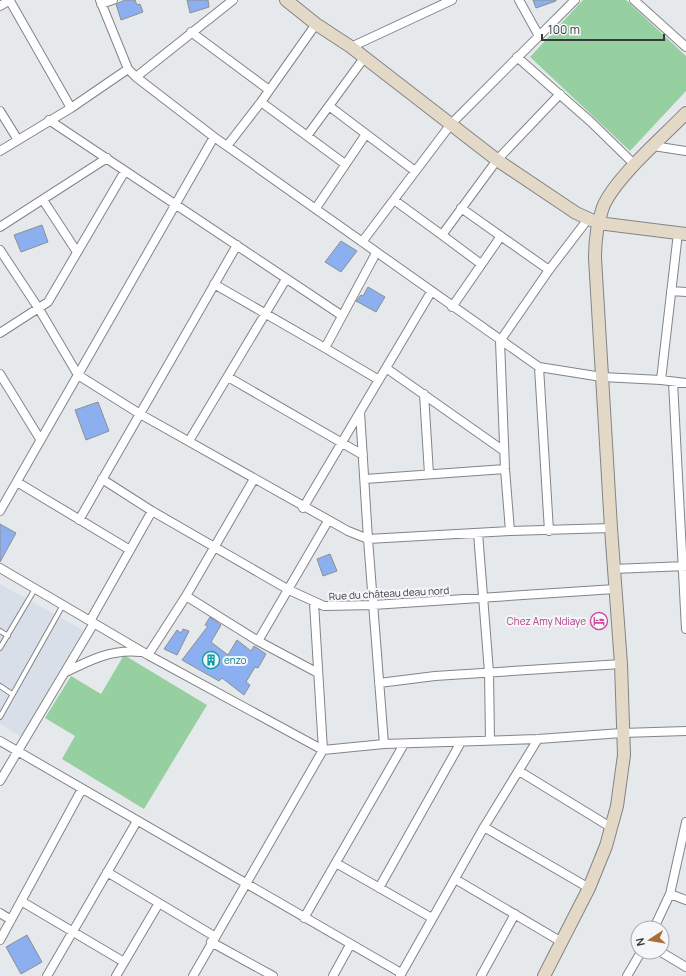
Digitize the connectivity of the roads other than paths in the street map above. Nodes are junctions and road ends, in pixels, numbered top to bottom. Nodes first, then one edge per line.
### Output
1 (10, 0) edge
2 (113, 0) edge
3 (233, 0) edge
4 (452, 0) edge
5 (519, 0) edge
6 (576, 0) edge
7 (634, 0) edge
8 (292, 1) edge
9 (100, 2) edge
10 (0, 6) edge
11 (316, 24) junction
12 (191, 32) junction
13 (539, 36) junction
14 (351, 47) junction
15 (686, 47) edge
16 (517, 57) junction
17 (364, 58) junction
18 (128, 70) junction
19 (136, 77) junction
20 (269, 90) junction
21 (560, 94) junction
22 (261, 102) junction
23 (329, 106) junction
24 (71, 108) junction
25 (0, 111) edge
26 (686, 113) edge
27 (49, 120) junction
28 (451, 124) junction
29 (366, 134) junction
30 (307, 136) junction
31 (214, 137) junction
32 (18, 140) junction
33 (227, 146) junction
34 (654, 146) junction
35 (0, 151) edge
36 (686, 151) edge
37 (107, 158) junction
38 (497, 160) junction
39 (345, 164) junction
40 (635, 165) junction
41 (125, 171) junction
42 (415, 171) junction
43 (43, 200) junction
44 (394, 200) junction
45 (175, 204) junction
46 (316, 208) junction
47 (461, 208) junction
48 (593, 221) junction
49 (0, 227) edge
50 (682, 233) edge
51 (442, 235) junction
52 (501, 236) junction
53 (362, 242) junction
54 (237, 245) junction
55 (0, 250) edge
56 (77, 252) junction
57 (376, 253) junction
58 (481, 264) junction
59 (549, 270) junction
60 (286, 279) junction
61 (214, 284) junction
62 (671, 291) junction
63 (432, 292) junction
64 (686, 292) edge
65 (452, 307) junction
66 (39, 309) junction
67 (266, 314) junction
68 (341, 315) junction
69 (0, 333) edge
70 (500, 341) junction
71 (325, 348) junction
72 (538, 367) junction
73 (386, 368) junction
74 (0, 374) edge
75 (78, 375) junction
76 (228, 376) junction
77 (602, 377) junction
78 (379, 380) junction
79 (661, 380) junction
80 (674, 382) junction
81 (686, 383) edge
82 (424, 394) junction
83 (360, 412) junction
84 (140, 414) junction
85 (40, 439) junction
86 (189, 441) junction
87 (342, 442) junction
88 (504, 451) junction
89 (363, 455) junction
90 (682, 462) edge
91 (505, 469) junction
92 (429, 474) junction
93 (102, 479) junction
94 (254, 479) junction
95 (365, 479) junction
96 (17, 482) junction
97 (303, 508) junction
98 (0, 511) edge
99 (152, 511) junction
100 (79, 520) junction
101 (328, 521) junction
102 (611, 528) junction
103 (510, 531) junction
104 (549, 531) junction
105 (478, 533) junction
106 (368, 539) junction
107 (214, 546) junction
108 (130, 550) junction
109 (685, 566) edge
110 (0, 568) edge
111 (613, 569) junction
112 (35, 589) junction
113 (615, 589) junction
114 (289, 590) junction
115 (186, 596) junction
116 (482, 598) junction
117 (314, 603) junction
118 (63, 605) junction
119 (373, 605) junction
120 (92, 622) junction
121 (686, 629) edge
122 (0, 632) edge
123 (8, 636) junction
124 (258, 641) junction
125 (0, 648) edge
126 (146, 654) junction
127 (621, 664) junction
128 (65, 672) junction
129 (489, 672) junction
130 (318, 673) junction
131 (379, 683) junction
132 (0, 686) edge
133 (12, 694) junction
134 (0, 717) edge
135 (686, 732) edge
136 (622, 733) junction
137 (538, 739) junction
138 (490, 740) junction
139 (0, 741) edge
140 (461, 742) junction
141 (384, 744) junction
142 (404, 744) junction
143 (323, 750) junction
144 (18, 751) junction
145 (519, 771) junction
146 (0, 782) edge
147 (82, 789) junction
148 (137, 821) junction
149 (686, 822) edge
150 (484, 827) junction
151 (612, 828) junction
152 (682, 853) edge
153 (336, 863) junction
154 (107, 872) junction
155 (455, 879) junction
156 (245, 884) junction
157 (379, 888) junction
158 (589, 888) junction
159 (670, 894) junction
160 (686, 900) edge
161 (21, 901) junction
162 (159, 903) junction
163 (0, 914) edge
164 (515, 914) junction
165 (304, 918) junction
166 (432, 918) junction
167 (11, 920) junction
168 (658, 920) edge
169 (73, 932) junction
170 (213, 939) junction
171 (0, 940) edge
172 (560, 941) junction
173 (350, 945) junction
174 (670, 957) edge
175 (636, 960) edge
176 (124, 962) junction
177 (686, 967) edge
178 (271, 975) edge
179 (400, 975) edge
180 (547, 975) edge
181 (47, 976) edge
182 (116, 976) edge
183 (193, 976) edge
184 (334, 976) edge
185 (481, 976) edge
186 (627, 976) edge

1 - 10 street
1 - 24 street
2 - 9 street
3 - 12 street
4 - 14 street
5 - 13 street
6 - 13 street
7 - 15 street
8 - 11 main road
9 - 18 street
11 - 14 main road
11 - 20 street
12 - 19 street
12 - 20 street
13 - 16 street
14 - 17 main road
16 - 21 street
16 - 28 street
17 - 23 street
17 - 28 main road
18 - 19 street
18 - 24 street
19 - 31 street
20 - 22 street
21 - 38 street
21 - 40 street
22 - 30 street
22 - 33 street
23 - 29 street
23 - 30 street
24 - 27 street
25 - 32 street
26 - 34 main road
27 - 32 street
27 - 37 street
28 - 38 main road
28 - 42 street
29 - 39 street
29 - 42 street
30 - 39 street
31 - 33 street
31 - 45 street
32 - 35 street
33 - 46 street
34 - 36 street
34 - 40 main road
37 - 41 street
37 - 43 street
38 - 47 street
38 - 48 main road
39 - 46 street
40 - 48 main road
41 - 45 street
41 - 56 street
42 - 44 street
43 - 49 street
43 - 56 street
44 - 51 street
44 - 53 street
45 - 54 street
45 - 75 street
46 - 53 street
47 - 51 street
47 - 52 street
48 - 50 main road
48 - 59 street
48 - 77 main road
50 - 62 street
51 - 58 street
52 - 58 street
52 - 59 street
53 - 57 street
54 - 60 street
54 - 61 street
55 - 66 street
56 - 66 street
57 - 63 street
57 - 68 street
58 - 65 street
59 - 70 street
60 - 67 street
60 - 68 street
61 - 67 street
61 - 84 street
62 - 64 street
62 - 79 street
63 - 65 street
63 - 73 street
65 - 70 street
66 - 69 street
66 - 75 street
67 - 71 street
67 - 76 street
68 - 71 street
70 - 72 street
70 - 88 street
71 - 78 street
72 - 77 street
72 - 104 street
73 - 78 street
73 - 82 street
74 - 85 street
75 - 84 street
75 - 85 street
76 - 86 street
76 - 87 street
77 - 79 street
77 - 102 main road
78 - 83 street
79 - 80 street
80 - 81 street
80 - 90 street
82 - 88 street
82 - 92 street
83 - 87 street
83 - 89 street
84 - 86 street
84 - 93 street
85 - 96 street
86 - 94 street
87 - 89 street
87 - 97 street
88 - 91 street
89 - 95 street
90 - 109 street
91 - 92 street
91 - 103 street
92 - 95 street
93 - 99 street, Rue du château deau nord
93 - 100 street
94 - 97 street
94 - 107 street
95 - 106 street
96 - 98 street
96 - 100 street
97 - 101 street
99 - 107 street, Rue du château deau nord
99 - 108 street
100 - 108 street
101 - 106 street
101 - 114 street
102 - 104 street
102 - 111 main road
103 - 104 street
103 - 105 street
105 - 106 street
105 - 116 street
106 - 119 street
107 - 114 street, Rue du château deau nord
107 - 115 street
108 - 120 street
109 - 111 street
109 - 121 street
110 - 112 street
111 - 113 main road
112 - 118 street
112 - 123 lane
113 - 116 street, Rue du château deau nord
113 - 127 main road
114 - 117 street, Rue du château deau nord
114 - 124 street
115 - 124 street
115 - 126 street
116 - 119 street, Rue du château deau nord
116 - 129 street
117 - 119 street, Rue du château deau nord
117 - 130 street
118 - 120 street
118 - 133 lane
119 - 131 street
120 - 126 street
120 - 128 street
122 - 123 lane
123 - 125 lane
124 - 130 street
126 - 128 street
126 - 143 street
127 - 129 street
127 - 136 main road
128 - 144 street
129 - 131 street
129 - 138 street
130 - 143 street
131 - 141 street
132 - 133 lane
133 - 134 lane
135 - 136 street
136 - 137 street
136 - 151 main road
137 - 138 street
137 - 145 street
138 - 140 street
139 - 144 street
140 - 142 street
140 - 157 street
141 - 142 street
141 - 143 street
142 - 153 street
143 - 156 street
144 - 146 street
144 - 147 street
145 - 150 street
145 - 151 street
147 - 148 street
147 - 161 street
148 - 154 street
148 - 156 street
149 - 152 street
150 - 155 street
150 - 158 street
151 - 158 main road
152 - 159 street
153 - 157 street
153 - 165 street
154 - 162 street
154 - 169 street
155 - 164 street
155 - 166 street
156 - 165 street
156 - 170 street
157 - 166 street
158 - 172 main road
159 - 160 street
159 - 168 street
161 - 167 street
161 - 169 street
162 - 170 street
162 - 176 street
163 - 167 street
164 - 172 street
164 - 185 street
165 - 173 street
166 - 179 street
167 - 171 street
169 - 176 street
169 - 181 street
170 - 178 street
170 - 183 street
172 - 180 main road
173 - 179 street
173 - 184 street
174 - 177 street
175 - 186 street
176 - 182 street

